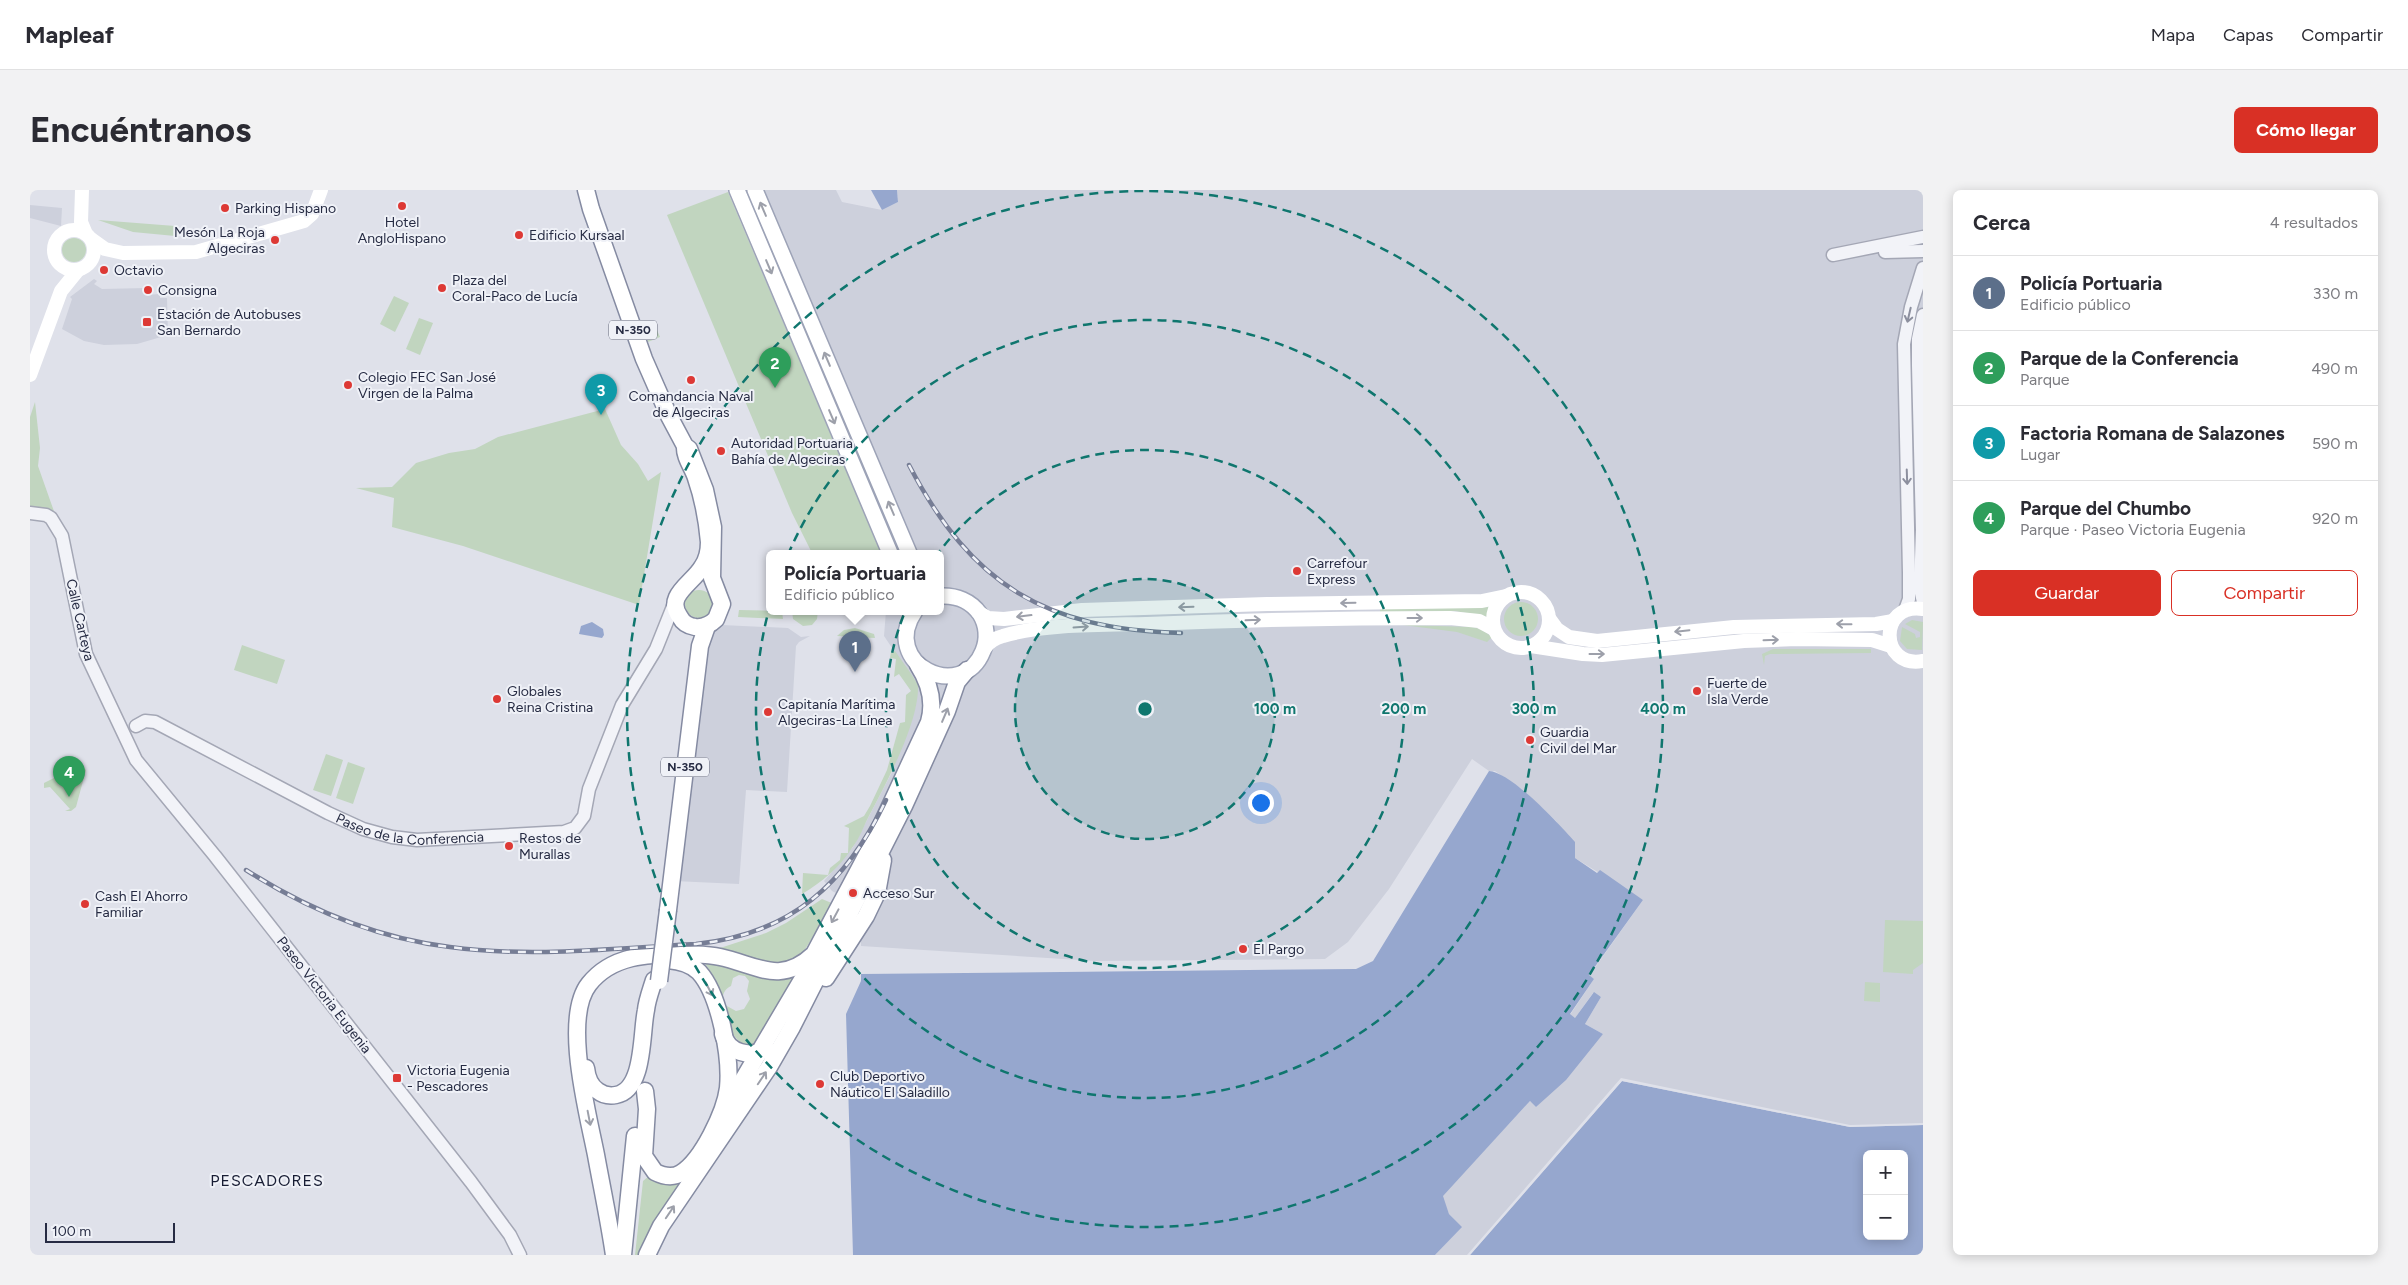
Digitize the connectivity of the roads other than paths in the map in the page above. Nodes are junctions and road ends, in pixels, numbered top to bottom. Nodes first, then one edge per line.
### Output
1 (74, 190) edge
2 (82, 190) edge
3 (328, 190) edge
4 (580, 190) edge
5 (586, 190) edge
6 (737, 190) edge
7 (755, 190) edge
8 (319, 196) edge
9 (591, 209) junction
10 (68, 231) junction
11 (88, 236) junction
12 (1923, 237) edge
13 (1923, 242) edge
14 (1893, 248) junction
15 (1923, 251) edge
16 (123, 253) junction
17 (1923, 262) edge
18 (62, 266) junction
19 (84, 266) junction
20 (1923, 268) edge
21 (61, 291) junction
22 (1923, 315) edge
23 (30, 375) edge
24 (685, 446) junction
25 (30, 513) edge
26 (30, 520) edge
27 (56, 527) junction
28 (889, 550) edge
29 (909, 550) edge
30 (716, 589) junction
31 (681, 592) junction
32 (944, 596) edge
33 (1506, 596) junction
34 (1923, 602) edge
35 (1923, 609) edge
36 (1905, 610) junction
37 (978, 612) junction
38 (912, 615) edge
39 (1549, 618) junction
40 (1893, 621) junction
41 (694, 624) junction
42 (666, 625) junction
43 (1494, 629) junction
44 (1531, 646) junction
45 (1891, 646) junction
46 (984, 648) junction
47 (1923, 661) edge
48 (918, 665) junction
49 (967, 670) junction
50 (123, 734) junction
51 (887, 839) junction
52 (851, 911) junction
53 (854, 936) junction
54 (814, 954) junction
55 (815, 979) junction
56 (657, 980) junction
57 (792, 1027) junction
58 (722, 1032) junction
59 (759, 1053) junction
60 (645, 1091) junction
61 (715, 1126) junction
62 (520, 1255) edge
63 (614, 1255) edge
64 (624, 1255) edge
65 (647, 1255) edge

1 - 10 main road
2 - 11 main road
3 - 8 main road
4 - 9 highway, N-350
5 - 9 highway, N-350
6 -> 28 main road
29 -> 7 main road
8 - 16 main road
9 - 24 highway, N-350
10 - 11 main road
10 - 18 main road
11 - 16 main road
11 - 19 main road
12 - 14 street
13 - 14 street
14 - 15 street
14 - 17 street
16 - 19 main road
18 - 19 main road
18 - 21 main road
19 - 21 main road
20 -> 36 street
21 - 23 main road
22 - 34 street
24 - 30 highway, N-350
24 - 31 highway, N-350
25 - 27 street
26 - 27 street
27 - 50 street, Calle Carteya
30 - 31 highway
30 - 41 highway, N-350
31 - 41 highway
31 - 42 street, Paseo de la Conferencia
32 - 37 main road
33 -> 37 main road
33 - 39 main road
33 - 43 main road
35 - 36 main road
36 - 40 main road
37 - 46 main road
38 - 48 main road
40 -> 39 main road
39 - 44 main road
40 - 45 main road
41 - 42 street
41 - 56 highway, N-350, bridge
42 - 50 street, Paseo de la Conferencia
43 - 44 main road
46 -> 43 main road
44 -> 45 main road
45 - 47 main road
46 - 49 main road
48 - 49 main road
48 -> 54 highway
51 -> 49 highway
50 - 62 street, Paseo Victoria Eugenia
51 - 52 highway
51 - 53 highway
52 - 53 highway
52 - 55 highway
53 - 57 highway
54 - 59 highway
54 -> 63 highway
55 - 57 highway
55 - 59 highway
56 -> 58 highway
56 - 60 highway, N-350
56 - 64 highway, N-350
65 -> 57 highway
58 - 59 highway
58 - 61 highway
59 - 61 highway
60 - 61 highway
60 - 64 highway, N-350

